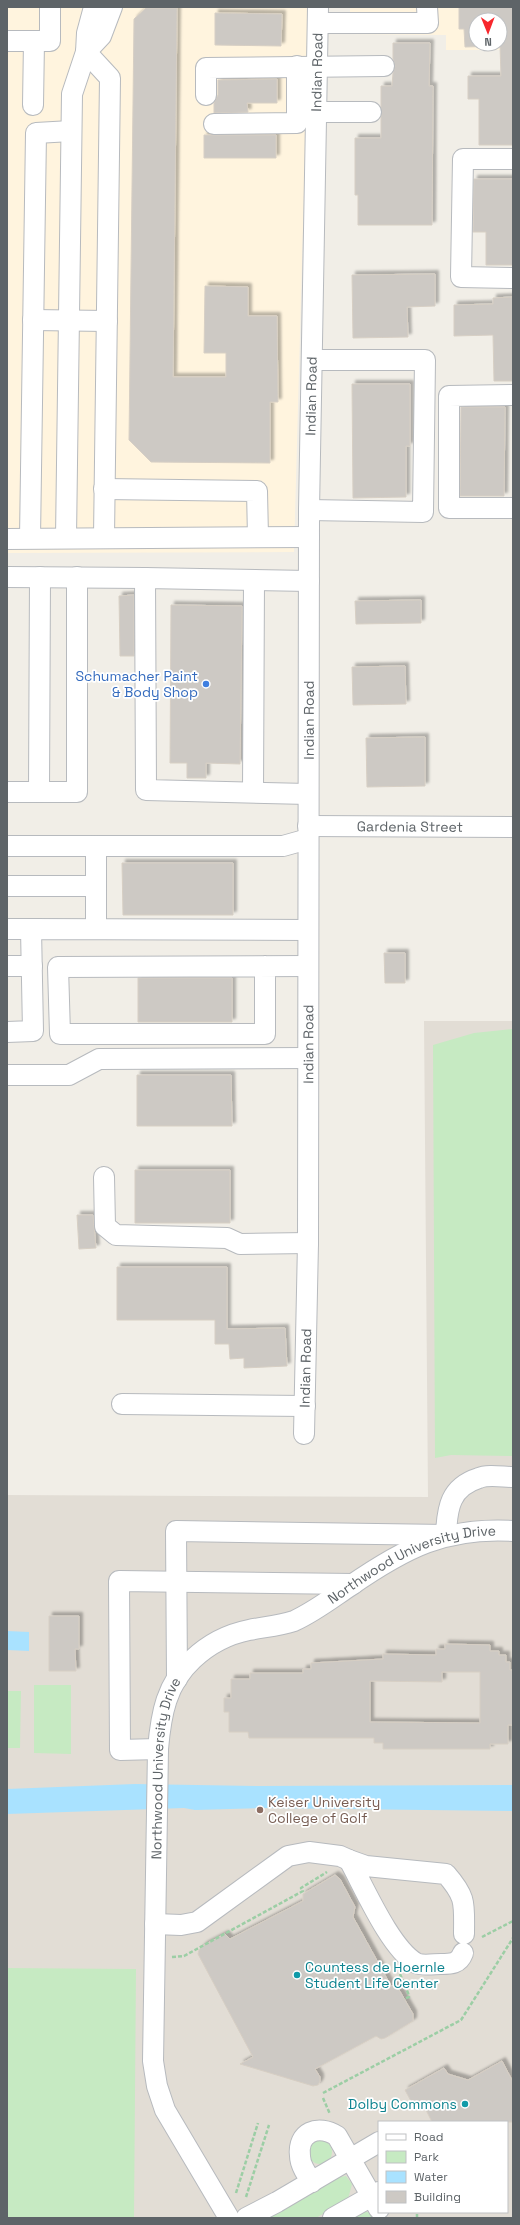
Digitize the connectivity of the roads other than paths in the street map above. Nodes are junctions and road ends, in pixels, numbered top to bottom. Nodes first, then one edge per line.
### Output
1 (50, 7) edge
2 (94, 7) edge
3 (112, 7) edge
4 (427, 7) edge
5 (318, 15) edge
6 (7, 41) edge
7 (34, 41) junction
8 (86, 52) junction
9 (317, 65) junction
10 (297, 66) junction
11 (384, 66) dead end
12 (206, 95) dead end
13 (33, 105) dead end
14 (316, 112) junction
15 (371, 112) dead end
16 (214, 124) dead end
17 (71, 132) junction
18 (513, 159) edge
19 (513, 278) edge
20 (33, 320) junction
21 (69, 320) junction
22 (106, 321) junction
23 (312, 360) junction
24 (513, 395) edge
25 (104, 489) junction
26 (513, 508) edge
27 (309, 510) junction
28 (258, 537) junction
29 (309, 537) junction
30 (30, 538) junction
31 (66, 538) junction
32 (104, 538) junction
33 (7, 539) edge
34 (7, 577) edge
35 (40, 577) junction
36 (77, 577) junction
37 (145, 578) junction
38 (254, 580) junction
39 (309, 581) junction
40 (7, 792) edge
41 (39, 792) junction
42 (253, 792) junction
43 (308, 794) junction
44 (513, 827) edge
45 (308, 832) junction
46 (7, 846) edge
47 (96, 846) junction
48 (7, 886) edge
49 (96, 886) junction
50 (7, 929) edge
51 (31, 929) junction
52 (96, 929) junction
53 (308, 930) junction
54 (7, 966) edge
55 (32, 966) junction
56 (265, 966) junction
57 (308, 966) junction
58 (7, 1032) edge
59 (308, 1058) junction
60 (7, 1076) edge
61 (104, 1177) dead end
62 (308, 1243) junction
63 (122, 1404) dead end
64 (304, 1406) junction
65 (304, 1434) dead end
66 (513, 1477) edge
67 (513, 1531) edge
68 (446, 1535) junction
69 (176, 1582) junction
70 (353, 1584) junction
71 (177, 1679) junction
72 (158, 1749) junction
73 (341, 1865) junction
74 (155, 1924) junction
75 (378, 2143) edge
76 (349, 2160) junction
77 (312, 2182) junction
78 (377, 2202) edge
79 (229, 2218) edge
80 (246, 2218) edge
81 (334, 2218) edge

1 - 7 street
2 - 8 street
3 - 8 street
4 - 5 street
5 - 9 street, Indian Road
6 - 7 street
7 - 13 street
8 - 17 street
8 - 22 street
9 - 10 street
9 - 11 street
9 - 14 street, Indian Road
10 - 12 street
10 - 16 street
14 - 15 street
14 - 23 street, Indian Road
17 - 20 street
17 - 21 street
18 - 19 street
20 - 21 street
20 - 30 street
21 - 22 street
21 - 31 street
22 - 25 street
23 - 27 street, Indian Road
23 - 27 street
24 - 26 street
25 - 28 street
25 - 32 street
27 - 29 street, Indian Road
28 - 29 street
28 - 32 street
29 - 39 street, Indian Road
30 - 31 street
30 - 33 street
31 - 32 street
34 - 35 street
35 - 36 street
35 - 41 street
36 - 37 street
36 - 41 street
37 - 38 street
37 - 42 street
38 - 39 street
38 - 42 street
39 - 43 street, Indian Road
40 - 41 street
42 - 43 street
43 - 45 street, Indian Road
44 - 45 street, Gardenia Street
45 - 47 street, Gardenia Street
45 - 53 street, Indian Road
46 - 47 street, Gardenia Street
47 - 49 street
48 - 49 street
49 - 52 street
50 - 51 street
51 - 52 street
51 - 55 street
52 - 53 street
53 - 57 street, Indian Road
54 - 55 street
55 - 58 street
56 - 56 street
56 - 57 street
57 - 59 street, Indian Road
59 - 60 street
59 - 62 street, Indian Road
61 - 62 street
62 - 64 street, Indian Road
63 - 64 street
64 - 65 street, Indian Road
66 - 68 street
67 - 68 street, Northwood University Drive
68 - 69 street
68 - 70 street, Northwood University Drive
69 - 70 street
69 - 71 street
69 - 72 street
70 - 71 street, Northwood University Drive
71 - 72 street, Northwood University Drive
72 - 74 street, Northwood University Drive
73 - 73 street
73 - 74 street
74 - 79 street, Northwood University Drive
75 - 76 street
76 - 77 street
76 - 77 street
76 - 78 street
77 - 80 street
78 - 81 street

